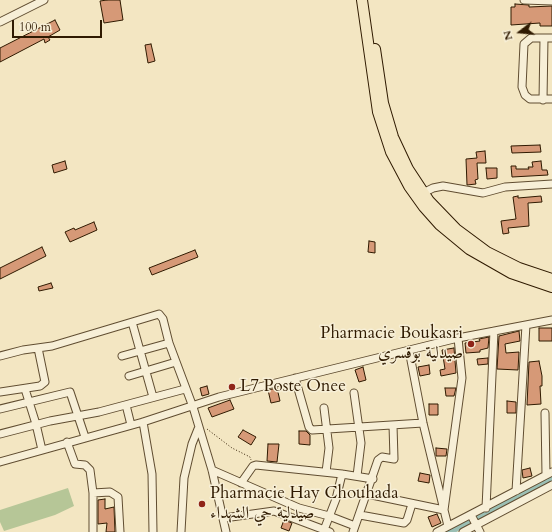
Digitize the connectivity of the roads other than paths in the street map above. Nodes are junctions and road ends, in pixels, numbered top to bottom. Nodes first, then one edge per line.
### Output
1 (44, 0) edge
2 (362, 0) edge
3 (368, 0) edge
4 (524, 0) edge
5 (552, 1) edge
6 (0, 22) edge
7 (544, 38) junction
8 (552, 38) edge
9 (543, 100) junction
10 (552, 100) edge
11 (552, 184) edge
12 (423, 193) junction
13 (552, 279) edge
14 (552, 287) edge
15 (552, 320) edge
16 (132, 322) junction
17 (526, 325) junction
18 (494, 331) junction
19 (458, 338) junction
20 (169, 343) junction
21 (38, 348) junction
22 (409, 350) junction
23 (141, 352) junction
24 (0, 356) edge
25 (122, 356) dead end
26 (176, 362) junction
27 (146, 371) junction
28 (129, 376) dead end
29 (295, 378) junction
30 (25, 389) junction
31 (185, 389) junction
32 (0, 392) edge
33 (354, 393) dead end
34 (153, 397) junction
35 (29, 401) junction
36 (126, 405) junction
37 (193, 407) junction
38 (324, 408) dead end
39 (0, 409) edge
40 (545, 413) dead end
41 (78, 415) junction
42 (143, 422) junction
43 (423, 423) junction
44 (36, 424) junction
45 (131, 425) junction
46 (393, 425) junction
47 (360, 427) junction
48 (198, 429) junction
49 (327, 430) junction
50 (0, 433) edge
51 (85, 437) junction
52 (67, 442) junction
53 (42, 450) junction
54 (0, 462) edge
55 (212, 470) junction
56 (326, 472) junction
57 (549, 473) edge
58 (342, 474) junction
59 (357, 476) junction
60 (373, 479) junction
61 (241, 483) junction
62 (552, 485) edge
63 (516, 491) junction
64 (93, 493) junction
65 (367, 494) junction
66 (412, 504) junction
67 (486, 508) junction
68 (444, 510) junction
69 (314, 513) junction
70 (471, 515) junction
71 (329, 516) junction
72 (360, 516) junction
73 (224, 518) junction
74 (308, 524) junction
75 (448, 526) junction
76 (477, 527) edge
77 (354, 529) edge
78 (327, 531) edge
79 (93, 532) edge
80 (120, 532) edge
81 (153, 532) edge
82 (181, 532) edge
83 (226, 532) edge
84 (437, 532) edge
85 (463, 532) edge

1 - 6 street
2 - 14 highway
3 - 12 highway
4 - 5 street
7 - 8 street
7 - 9 street
7 - 9 street
9 - 10 street
11 - 12 street
12 - 13 highway
15 - 17 street
16 - 20 street
16 - 21 street
16 - 23 street
17 - 18 street
17 - 63 street
18 - 19 street
18 - 67 street
19 - 22 street
19 - 68 street
20 - 23 street
20 - 26 street
21 - 24 street
21 - 30 street
22 - 29 street
22 - 43 street
23 - 25 street
23 - 27 street
26 - 27 street
26 - 31 street
27 - 28 street
27 - 34 street
29 - 37 street
29 - 49 street
30 - 32 street
30 - 35 street
31 - 34 street
31 - 37 street
33 - 47 street
34 - 36 street
35 - 39 street
35 - 41 street
35 - 44 street
36 - 41 street
36 - 45 street
37 - 42 street
37 - 48 street
38 - 49 street
40 - 57 street
41 - 44 street
41 - 51 street
42 - 45 street
42 - 81 street
43 - 46 street
43 - 68 street
44 - 50 street
44 - 53 street
45 - 51 street
46 - 47 street
46 - 60 street
47 - 49 street
47 - 59 street
48 - 55 street
48 - 82 street
49 - 56 street
51 - 52 street
52 - 53 street
52 - 64 street
53 - 54 street
55 - 61 street
55 - 73 street
56 - 58 street
56 - 61 street
57 - 63 street
58 - 59 street
58 - 71 street
59 - 60 street
60 - 65 street
61 - 69 street
62 - 76 street
63 - 67 street
64 - 79 street
64 - 80 street
65 - 66 street
65 - 72 street
66 - 68 street
66 - 72 street
67 - 70 street
68 - 75 street
69 - 71 street
69 - 74 street
70 - 75 street
70 - 76 street
71 - 77 street
71 - 78 street
72 - 77 street
73 - 74 street
73 - 83 street
74 - 78 street
75 - 84 street
76 - 85 street

